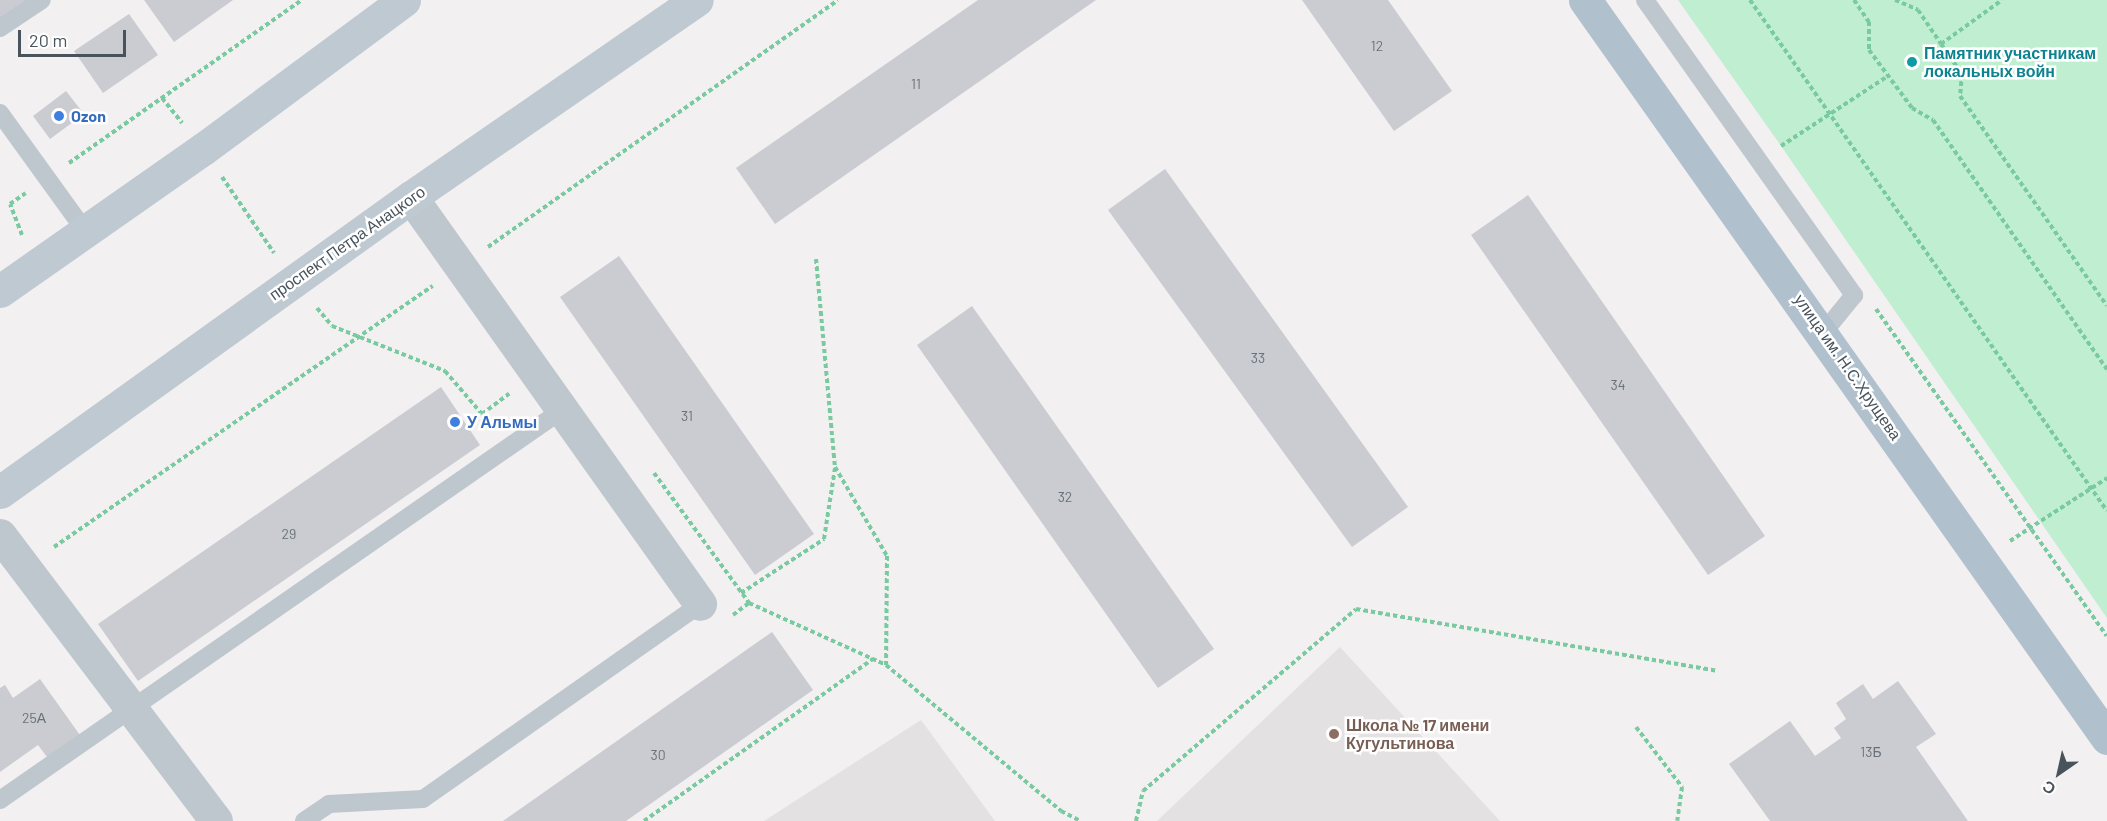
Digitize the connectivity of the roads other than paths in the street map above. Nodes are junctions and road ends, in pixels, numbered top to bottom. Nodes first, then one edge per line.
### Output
1 (42, 0) edge
2 (404, 0) edge
3 (697, 0) edge
4 (1585, 0) edge
5 (1645, 0) edge
6 (0, 28) edge
7 (0, 113) edge
8 (411, 197) junction
9 (85, 231) junction
10 (0, 291) edge
11 (1823, 333) junction
12 (562, 410) junction
13 (0, 492) edge
14 (0, 535) edge
15 (700, 604) joint
16 (131, 708) junction
17 (2107, 738) edge
18 (0, 800) edge
19 (216, 821) edge
20 (304, 821) edge

1 - 6 lane
2 - 9 main road
3 - 8 main road, проспект Петра Анацкого
4 - 11 main road, улица им. Н.С.Хрущева
5 - 11 lane
7 - 9 lane
8 - 12 street
8 - 13 main road, проспект Петра Анацкого
9 - 10 main road
11 - 17 main road, улица им. Н.С.Хрущева
12 - 15 street
12 - 16 lane
14 - 16 street
15 - 20 lane
16 - 18 lane
16 - 19 street

